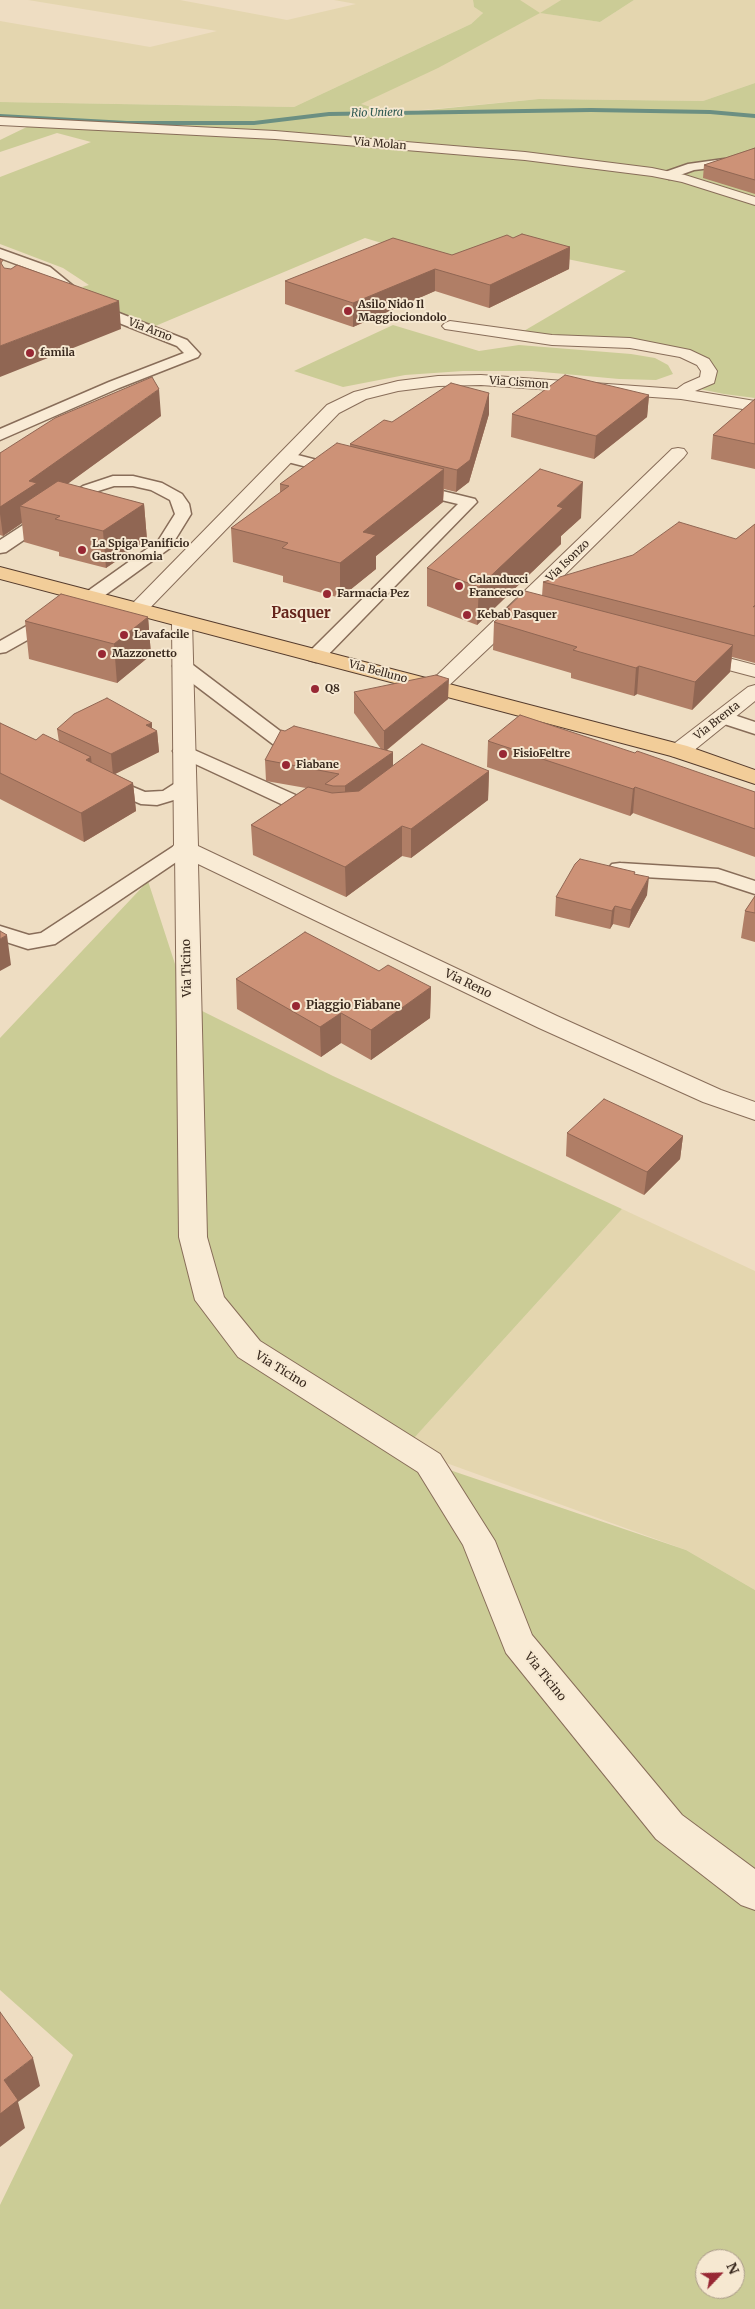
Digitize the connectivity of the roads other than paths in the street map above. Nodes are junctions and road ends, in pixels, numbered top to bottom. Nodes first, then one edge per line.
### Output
1 (0, 122) edge
2 (35, 123) junction
3 (14, 134) dead end
4 (724, 163) edge
5 (669, 175) junction
6 (755, 201) edge
7 (0, 253) edge
8 (56, 279) junction
9 (34, 282) edge
10 (450, 326) dead end
11 (681, 394) junction
12 (755, 406) edge
13 (0, 435) edge
14 (678, 453) dead end
15 (286, 457) junction
16 (354, 474) edge
17 (392, 483) edge
18 (0, 548) edge
19 (0, 573) edge
20 (91, 597) junction
21 (137, 610) junction
22 (182, 621) junction
23 (0, 648) edge
24 (680, 651) edge
25 (316, 656) junction
26 (182, 666) junction
27 (755, 671) edge
28 (436, 687) junction
29 (755, 690) edge
30 (722, 717) junction
31 (755, 728) edge
32 (285, 744) edge
33 (183, 751) junction
34 (679, 751) junction
35 (88, 773) edge
36 (755, 777) edge
37 (184, 786) junction
38 (342, 815) edge
39 (184, 848) junction
40 (614, 876) edge
41 (755, 888) edge
42 (0, 933) edge
43 (755, 1111) edge
44 (755, 1892) edge

1 - 2 street, Via Molan
2 - 3 street
2 - 5 street, Via Molan
4 - 5 lane
5 - 6 street, Via Molan
7 - 8 lane, Via Arno
8 - 9 lane
8 - 13 lane, Via Arno
10 - 11 street
11 - 12 street, Via Cismon
11 - 15 street, Via Cismon
14 - 28 street, Via Isonzo
15 - 16 lane
15 - 21 street, Via Cismon
17 - 25 lane
18 - 20 lane
19 - 20 main road, Via Belluno
20 - 21 main road, Via Belluno
20 - 23 lane
21 - 22 main road, Via Belluno
22 - 25 main road, Via Belluno
22 - 26 street, Via Ticino
24 - 27 street
25 - 28 main road, Via Belluno
26 - 32 lane
26 - 33 street, Via Ticino
28 - 34 main road, Via Belluno
29 - 30 street, Via Brenta
30 - 31 lane
30 - 34 street, Via Brenta
33 - 37 street, Via Ticino
33 - 38 lane
34 - 36 main road, Via Belluno
35 - 37 lane
37 - 39 street, Via Ticino
39 - 42 lane
39 - 43 street, Via Reno
39 - 44 street, Via Ticino
40 - 41 lane

